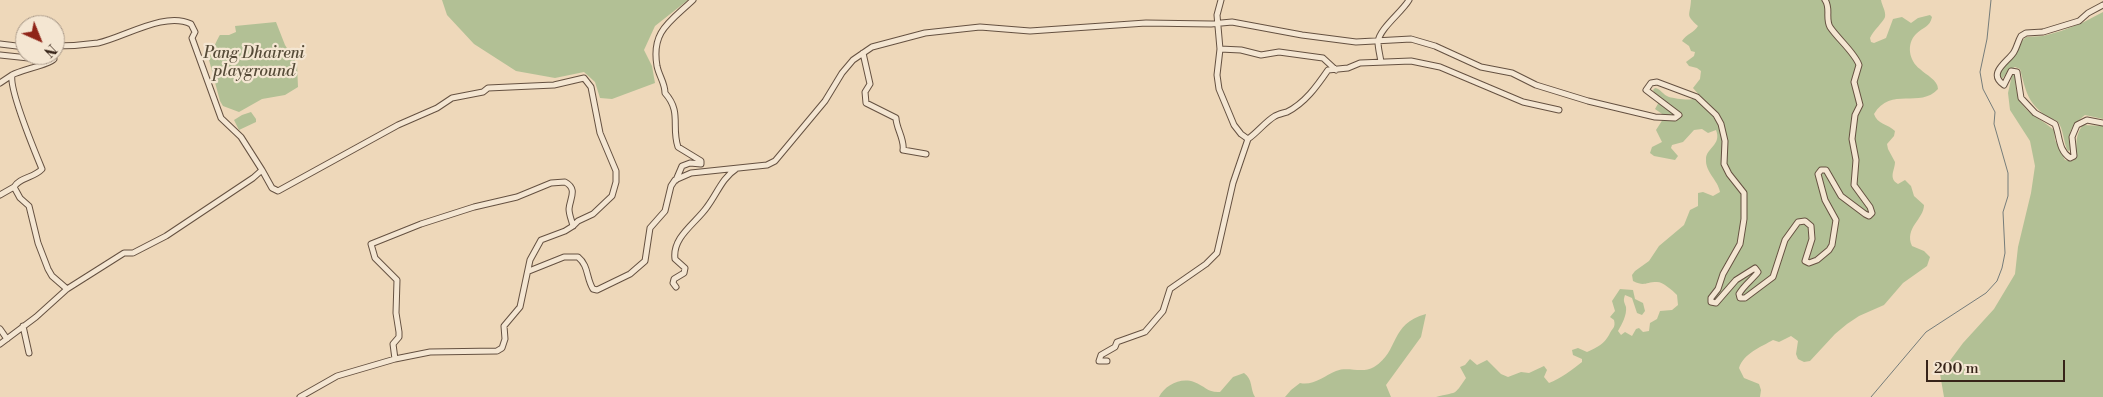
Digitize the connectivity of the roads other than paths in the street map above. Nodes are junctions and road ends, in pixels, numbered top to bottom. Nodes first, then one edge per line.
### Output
1 (693, 0) edge
2 (1221, 0) edge
3 (1409, 0) edge
4 (1825, 0) edge
5 (2103, 5) edge
6 (1217, 23) junction
7 (1378, 41) junction
8 (0, 44) edge
9 (15, 45) edge
10 (65, 45) edge
11 (1220, 49) junction
12 (862, 53) junction
13 (0, 55) edge
14 (1381, 62) junction
15 (1336, 70) junction
16 (12, 75) junction
17 (0, 82) edge
18 (1559, 110) dead end
19 (2103, 123) edge
20 (1248, 139) junction
21 (926, 154) dead end
22 (736, 169) junction
23 (262, 170) junction
24 (676, 180) junction
25 (14, 187) junction
26 (0, 195) edge
27 (574, 226) junction
28 (529, 272) junction
29 (676, 287) dead end
30 (67, 289) junction
31 (23, 326) junction
32 (0, 329) edge
33 (7, 339) junction
34 (0, 344) edge
35 (29, 353) dead end
36 (395, 359) junction
37 (1108, 361) dead end
38 (300, 397) edge

1 - 24 street
2 - 6 street
3 - 7 street
4 - 7 street
5 - 19 street
6 - 7 street
6 - 11 street
6 - 12 street
7 - 14 street
8 - 9 street
10 - 23 street
11 - 15 street
11 - 20 street
12 - 21 street
12 - 22 street
13 - 16 street
14 - 15 street
14 - 18 street
15 - 20 street
16 - 17 street
16 - 25 street
20 - 37 street
22 - 24 street
22 - 29 street
23 - 27 street
23 - 30 street
24 - 28 street
25 - 26 street
25 - 30 street
27 - 28 street
27 - 36 street
28 - 36 street
30 - 31 street
31 - 33 street
31 - 35 street
32 - 33 street
33 - 34 street
36 - 38 street

